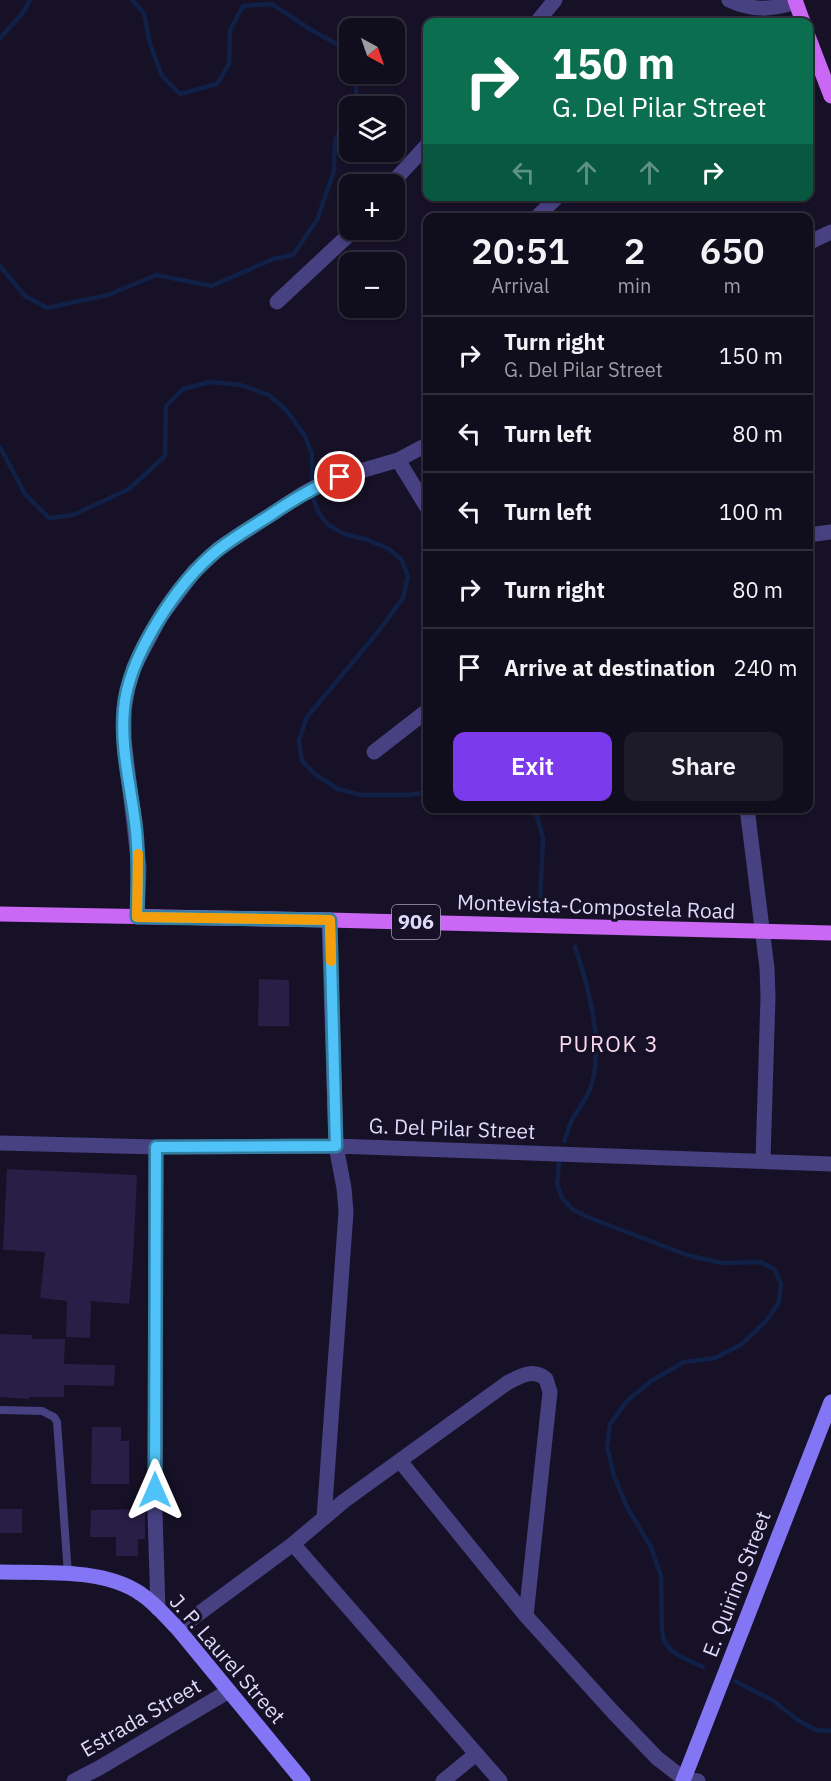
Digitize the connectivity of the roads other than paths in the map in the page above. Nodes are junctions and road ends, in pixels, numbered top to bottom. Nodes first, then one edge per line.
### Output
1 (555, 0) edge
2 (729, 0) edge
3 (795, 1) edge
4 (540, 18) edge
5 (801, 18) edge
6 (813, 49) edge
7 (831, 96) edge
8 (423, 149) edge
9 (400, 174) edge
10 (553, 201) edge
11 (541, 213) edge
12 (831, 232) edge
13 (343, 240) edge
14 (813, 241) edge
15 (277, 302) dead end
16 (423, 447) edge
17 (398, 460) junction
18 (423, 501) edge
19 (831, 532) edge
20 (813, 534) edge
21 (423, 714) edge
22 (374, 752) dead end
23 (748, 813) edge
24 (0, 914) edge
25 (137, 917) junction
26 (330, 920) junction
27 (762, 932) junction
28 (831, 933) edge
29 (0, 1143) edge
30 (336, 1146) junction
31 (156, 1147) junction
32 (763, 1160) junction
33 (831, 1164) edge
34 (831, 1402) edge
35 (0, 1410) edge
36 (400, 1461) junction
37 (324, 1518) junction
38 (293, 1544) junction
39 (0, 1572) edge
40 (68, 1574) junction
41 (158, 1609) junction
42 (526, 1616) junction
43 (178, 1629) junction
44 (229, 1691) junction
45 (476, 1754) junction
46 (688, 1780) edge
47 (74, 1781) edge
48 (303, 1781) edge
49 (443, 1781) edge
50 (500, 1781) edge

1 - 4 street
2 - 3 street
3 - 5 main road
6 - 7 main road
8 - 9 street
10 - 11 street
12 - 14 street
13 - 15 street
16 - 17 street
17 - 18 street
17 - 25 street
19 - 20 street
21 - 22 street
23 - 27 street
24 - 25 main road, Montevista-Compostela Road / 906
25 - 26 main road, Montevista-Compostela Road / 906
26 - 27 main road, Montevista-Compostela Road / 906
26 - 30 street
27 - 28 main road, Montevista-Compostela Road / 906
27 - 32 street
29 - 31 street, G. Del Pilar Street
30 - 31 street, G. Del Pilar Street
30 - 32 street, G. Del Pilar Street
30 - 37 street
31 - 41 street
32 - 33 street, G. Del Pilar Street
34 - 46 main road, E. Quirino Street
35 - 40 lane
36 - 37 street
36 - 42 street
36 - 42 street
37 - 38 street
38 - 43 street
38 - 45 street
39 - 40 main road, J. P. Laurel Street
40 - 41 main road, J. P. Laurel Street
41 - 43 main road, J. P. Laurel Street
42 - 46 street
43 - 44 main road, J. P. Laurel Street
44 - 47 street, Estrada Street
44 - 48 main road, J. P. Laurel Street
45 - 49 street
45 - 50 street

